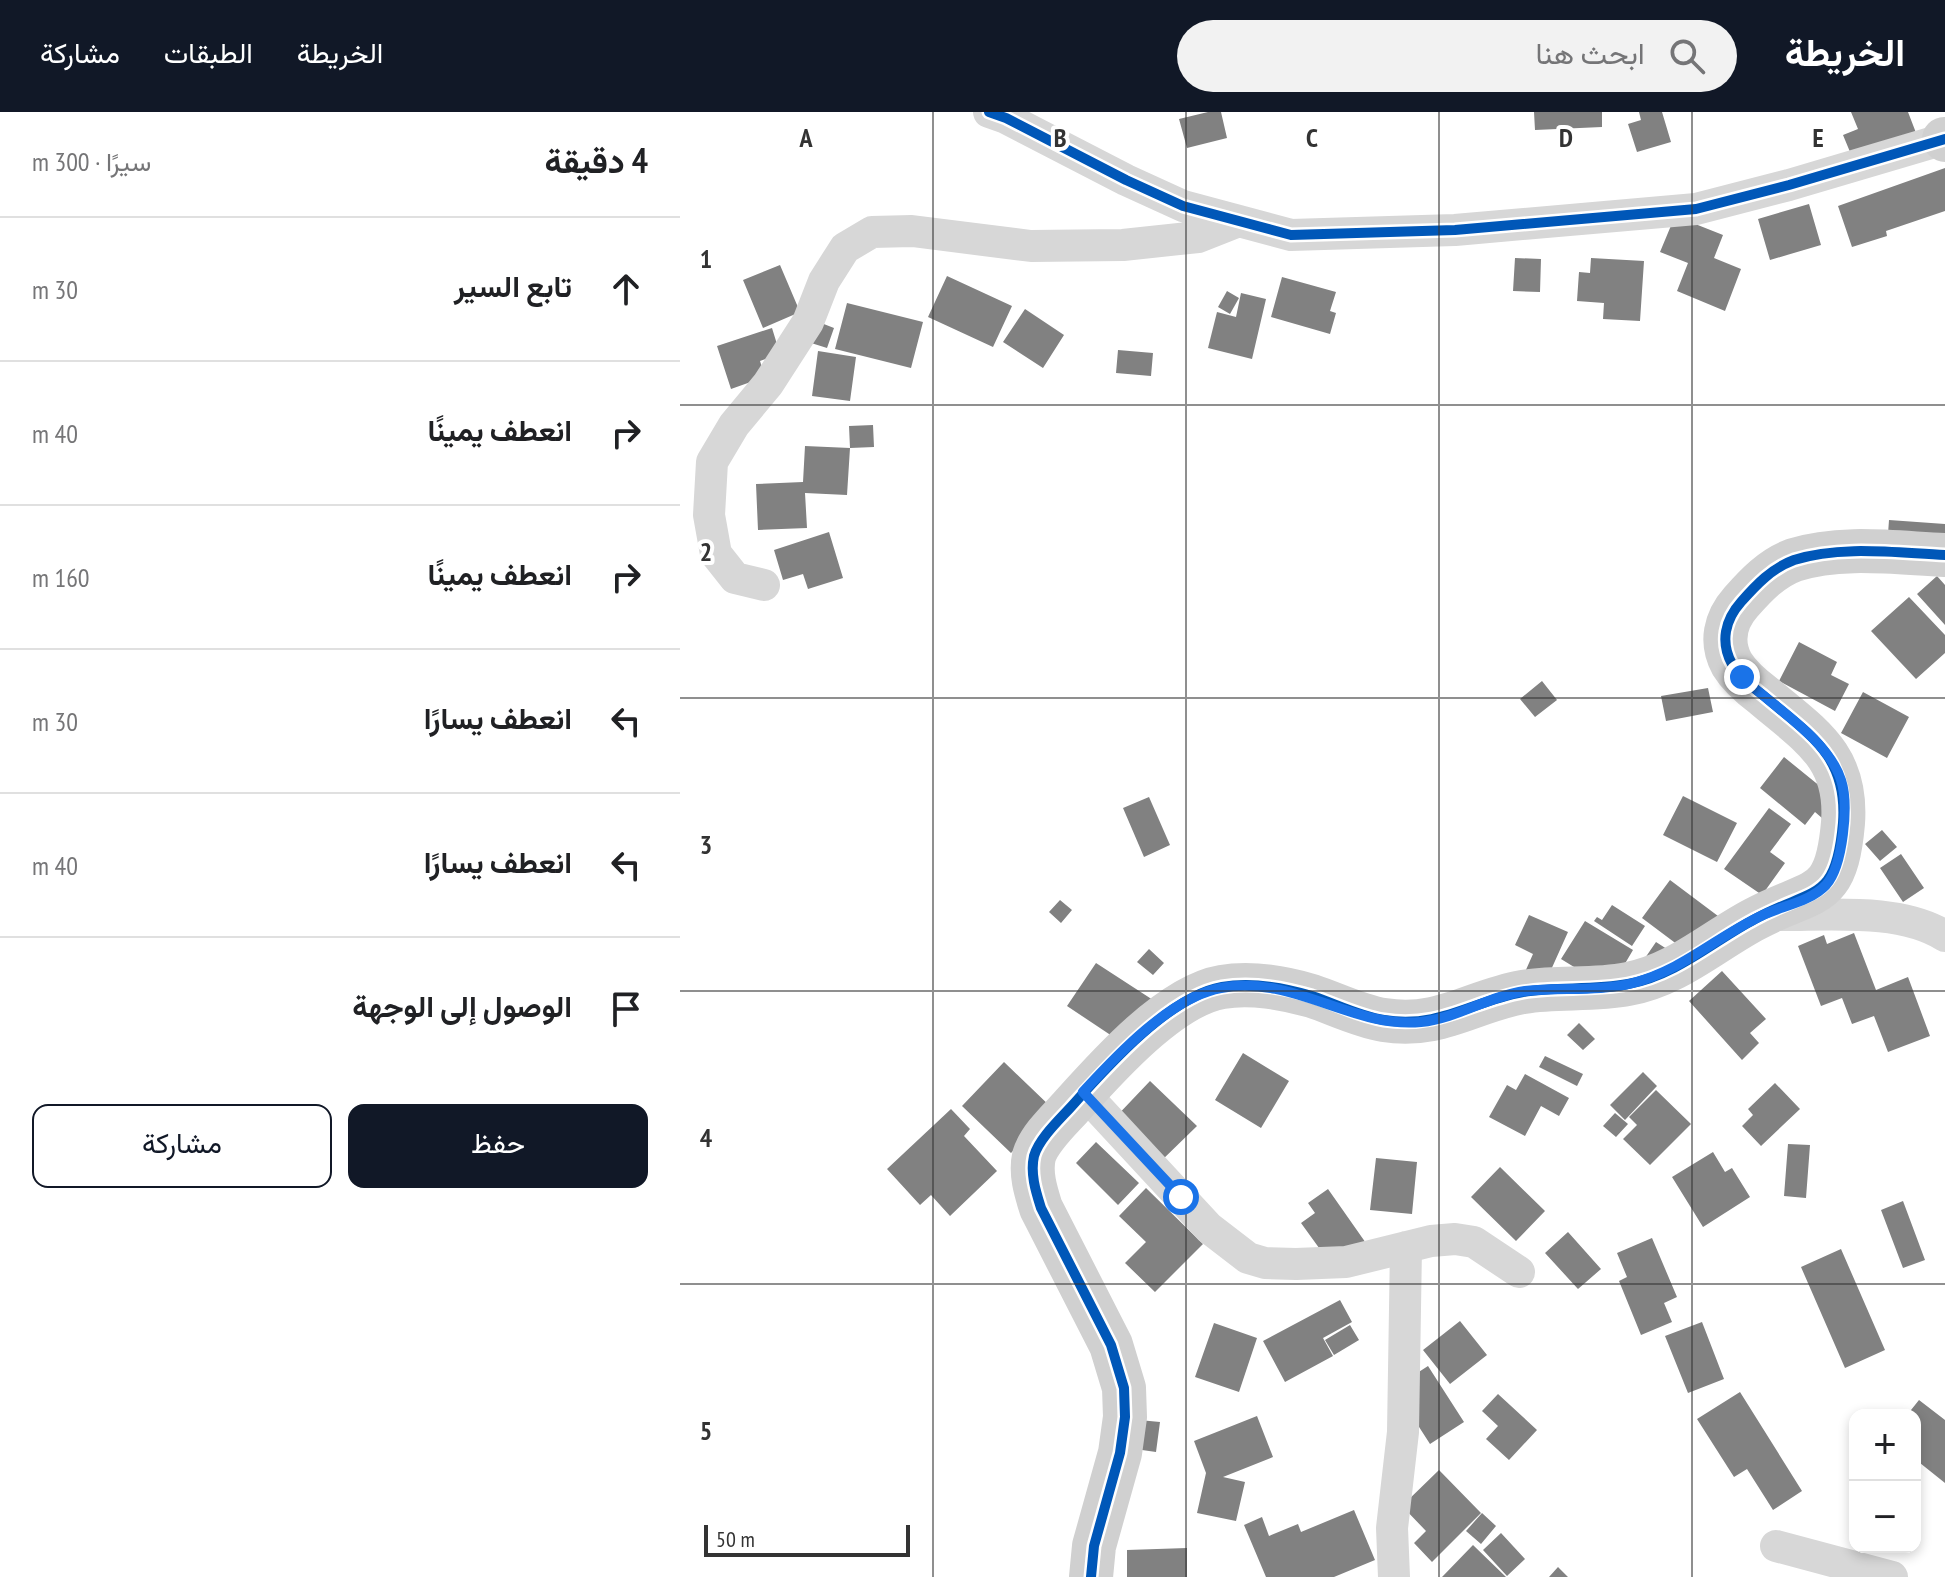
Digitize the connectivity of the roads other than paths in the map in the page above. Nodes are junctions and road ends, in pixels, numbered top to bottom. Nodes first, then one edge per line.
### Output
1 (989, 112) edge
2 (1945, 139) edge
3 (1236, 222) junction
4 (1945, 555) edge
5 (764, 585) dead end
6 (1762, 915) junction
7 (1945, 936) edge
8 (1083, 1092) junction
9 (1406, 1247) junction
10 (1519, 1272) dead end
11 (1776, 1546) dead end
12 (1091, 1577) edge
13 (1394, 1577) edge
14 (1892, 1577) edge

1 - 3 street
2 - 3 street
3 - 5 street
4 - 6 street
6 - 7 street
6 - 8 street
8 - 9 street
8 - 12 street
9 - 10 street
9 - 13 street
11 - 14 street

